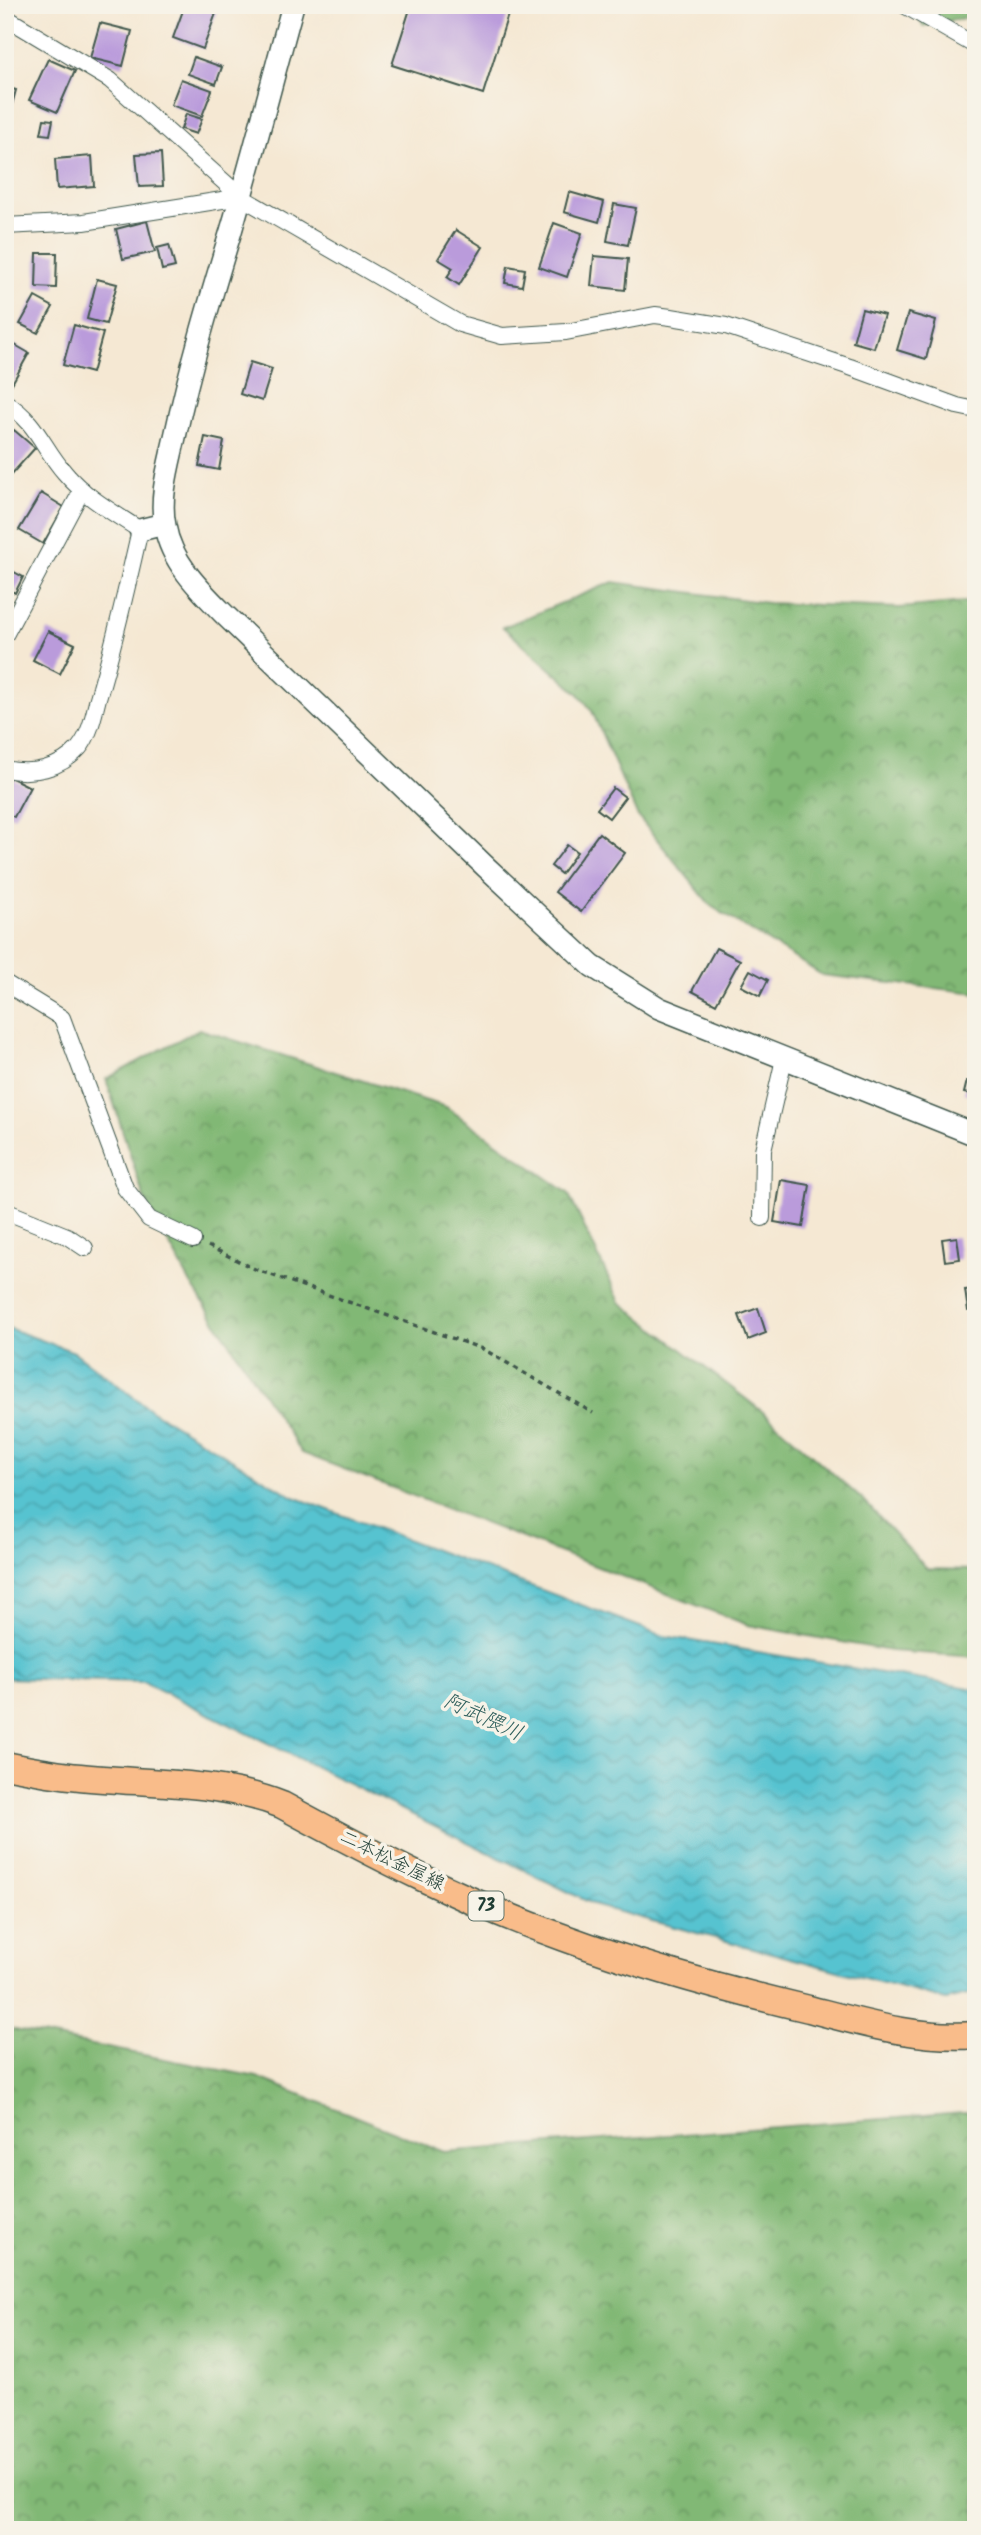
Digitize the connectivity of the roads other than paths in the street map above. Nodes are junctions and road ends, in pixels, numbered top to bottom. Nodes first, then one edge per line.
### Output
1 (293, 5) edge
2 (904, 5) edge
3 (5, 17) edge
4 (976, 46) edge
5 (241, 197) junction
6 (5, 226) edge
7 (5, 402) edge
8 (976, 410) edge
9 (82, 490) junction
10 (164, 524) junction
11 (140, 530) junction
12 (5, 635) edge
13 (5, 769) edge
14 (5, 984) edge
15 (784, 1059) junction
16 (976, 1135) edge
17 (5, 1211) edge
18 (762, 1218) dead end
19 (193, 1240) road end
20 (85, 1248) dead end
21 (5, 1765) edge
22 (976, 2035) edge

1 - 5 street
2 - 4 street
3 - 5 street
5 - 6 street
5 - 8 street
5 - 10 street
7 - 9 street
9 - 11 street
9 - 12 street
10 - 11 street
10 - 15 street
11 - 13 street
14 - 19 street
15 - 16 street
15 - 18 street
17 - 20 street
21 - 22 main road, 二本松金屋線 / 73

